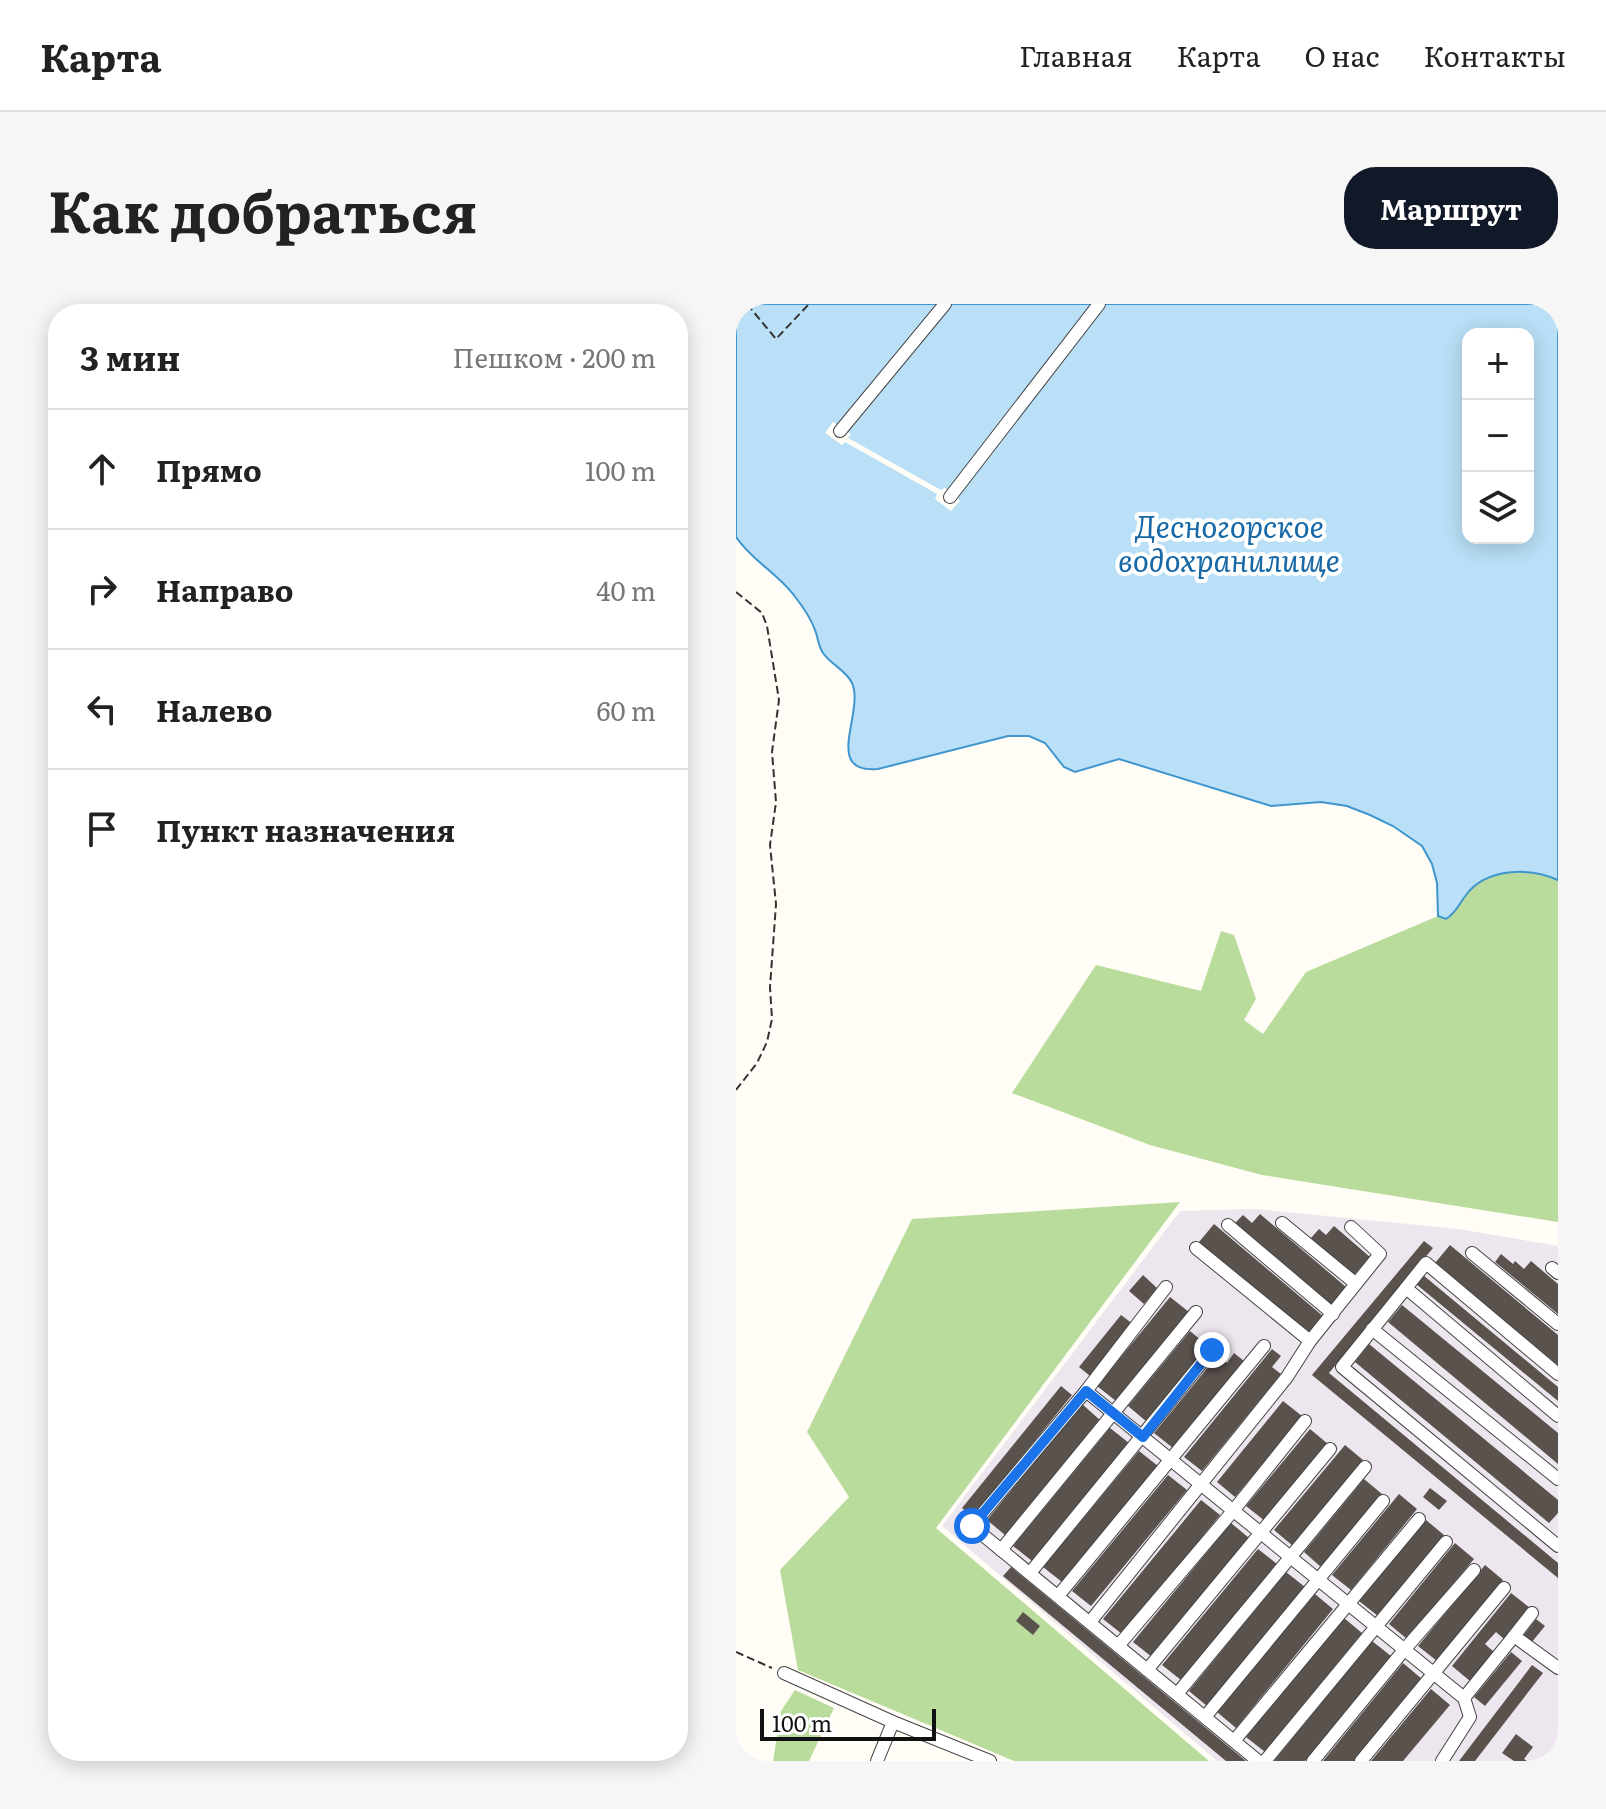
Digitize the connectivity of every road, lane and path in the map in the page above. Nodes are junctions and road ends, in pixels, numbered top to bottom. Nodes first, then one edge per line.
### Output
1 (747, 304) edge
2 (809, 304) edge
3 (945, 304) edge
4 (1099, 304) edge
5 (840, 431) dead end
6 (950, 497) dead end
7 (736, 592) edge
8 (736, 1090) edge
9 (1282, 1223) dead end
10 (1228, 1225) dead end
11 (1351, 1227) dead end
12 (1196, 1248) dead end
13 (1472, 1253) dead end
14 (1355, 1283) junction
15 (1166, 1287) dead end
16 (1406, 1288) junction
17 (1196, 1312) dead end
18 (1333, 1314) junction
19 (1558, 1324) edge
20 (1372, 1329) junction
21 (1310, 1341) junction
22 (1264, 1346) dead end
23 (1212, 1350) dead end
24 (1558, 1374) edge
25 (1086, 1391) junction
26 (1113, 1413) junction
27 (1558, 1416) edge
28 (1305, 1421) dead end
29 (1143, 1437) junction
30 (1330, 1449) dead end
31 (1171, 1460) junction
32 (1365, 1467) dead end
33 (1558, 1479) edge
34 (1201, 1485) junction
35 (1383, 1501) dead end
36 (1233, 1511) junction
37 (1419, 1519) dead end
38 (1262, 1534) junction
39 (1555, 1538) edge
40 (1446, 1542) dead end
41 (1001, 1550) junction
42 (1291, 1557) junction
43 (1474, 1570) dead end
44 (1030, 1573) junction
45 (1319, 1580) junction
46 (1504, 1588) dead end
47 (1058, 1596) junction
48 (1348, 1604) junction
49 (1532, 1613) dead end
50 (1090, 1622) junction
51 (1376, 1627) junction
52 (1514, 1636) junction
53 (1118, 1646) junction
54 (1404, 1650) junction
55 (736, 1652) edge
56 (1558, 1668) edge
57 (1147, 1670) junction
58 (784, 1673) joint
59 (1434, 1674) junction
60 (1177, 1694) junction
61 (1464, 1698) junction
62 (1205, 1717) junction
63 (893, 1722) junction
64 (1234, 1741) junction
65 (877, 1761) edge
66 (990, 1761) edge
67 (1258, 1761) edge
68 (1265, 1761) edge
69 (1313, 1761) edge
70 (1361, 1761) edge
71 (1442, 1761) edge

1 - 2 path
3 - 5 lane
4 - 6 lane
7 - 8 path
9 - 14 lane
10 - 18 lane
11 - 14 lane
12 - 21 lane
13 - 19 lane
14 - 18 lane
15 - 25 lane
16 - 20 lane
16 - 24 lane
16 - 27 lane
17 - 26 lane
18 - 21 lane
20 - 33 lane
20 - 39 lane
21 - 34 lane
22 - 31 lane
23 - 29 lane
25 - 26 lane
25 - 41 lane
26 - 29 lane
26 - 41 lane
28 - 36 lane
29 - 31 lane
29 - 44 lane
30 - 38 lane
31 - 34 lane
31 - 47 lane
32 - 42 lane
34 - 36 lane
34 - 50 lane
35 - 45 lane
36 - 38 lane
36 - 53 lane
37 - 48 lane
38 - 42 lane
38 - 57 lane
40 - 51 lane
41 - 44 lane
42 - 45 lane
42 - 60 lane
43 - 54 lane
44 - 47 lane
45 - 48 lane
45 - 62 lane
46 - 59 lane
47 - 50 lane
48 - 51 lane
48 - 64 lane
49 - 52 lane
50 - 53 lane
51 - 54 lane
51 - 68 lane
52 - 56 lane
52 - 61 lane
53 - 57 lane
54 - 59 lane
54 - 69 lane
55 - 58 path
57 - 60 lane
58 - 63 lane
59 - 61 lane
59 - 70 lane
60 - 62 lane
61 - 71 lane
62 - 64 lane
63 - 65 lane
63 - 66 lane
64 - 67 lane

